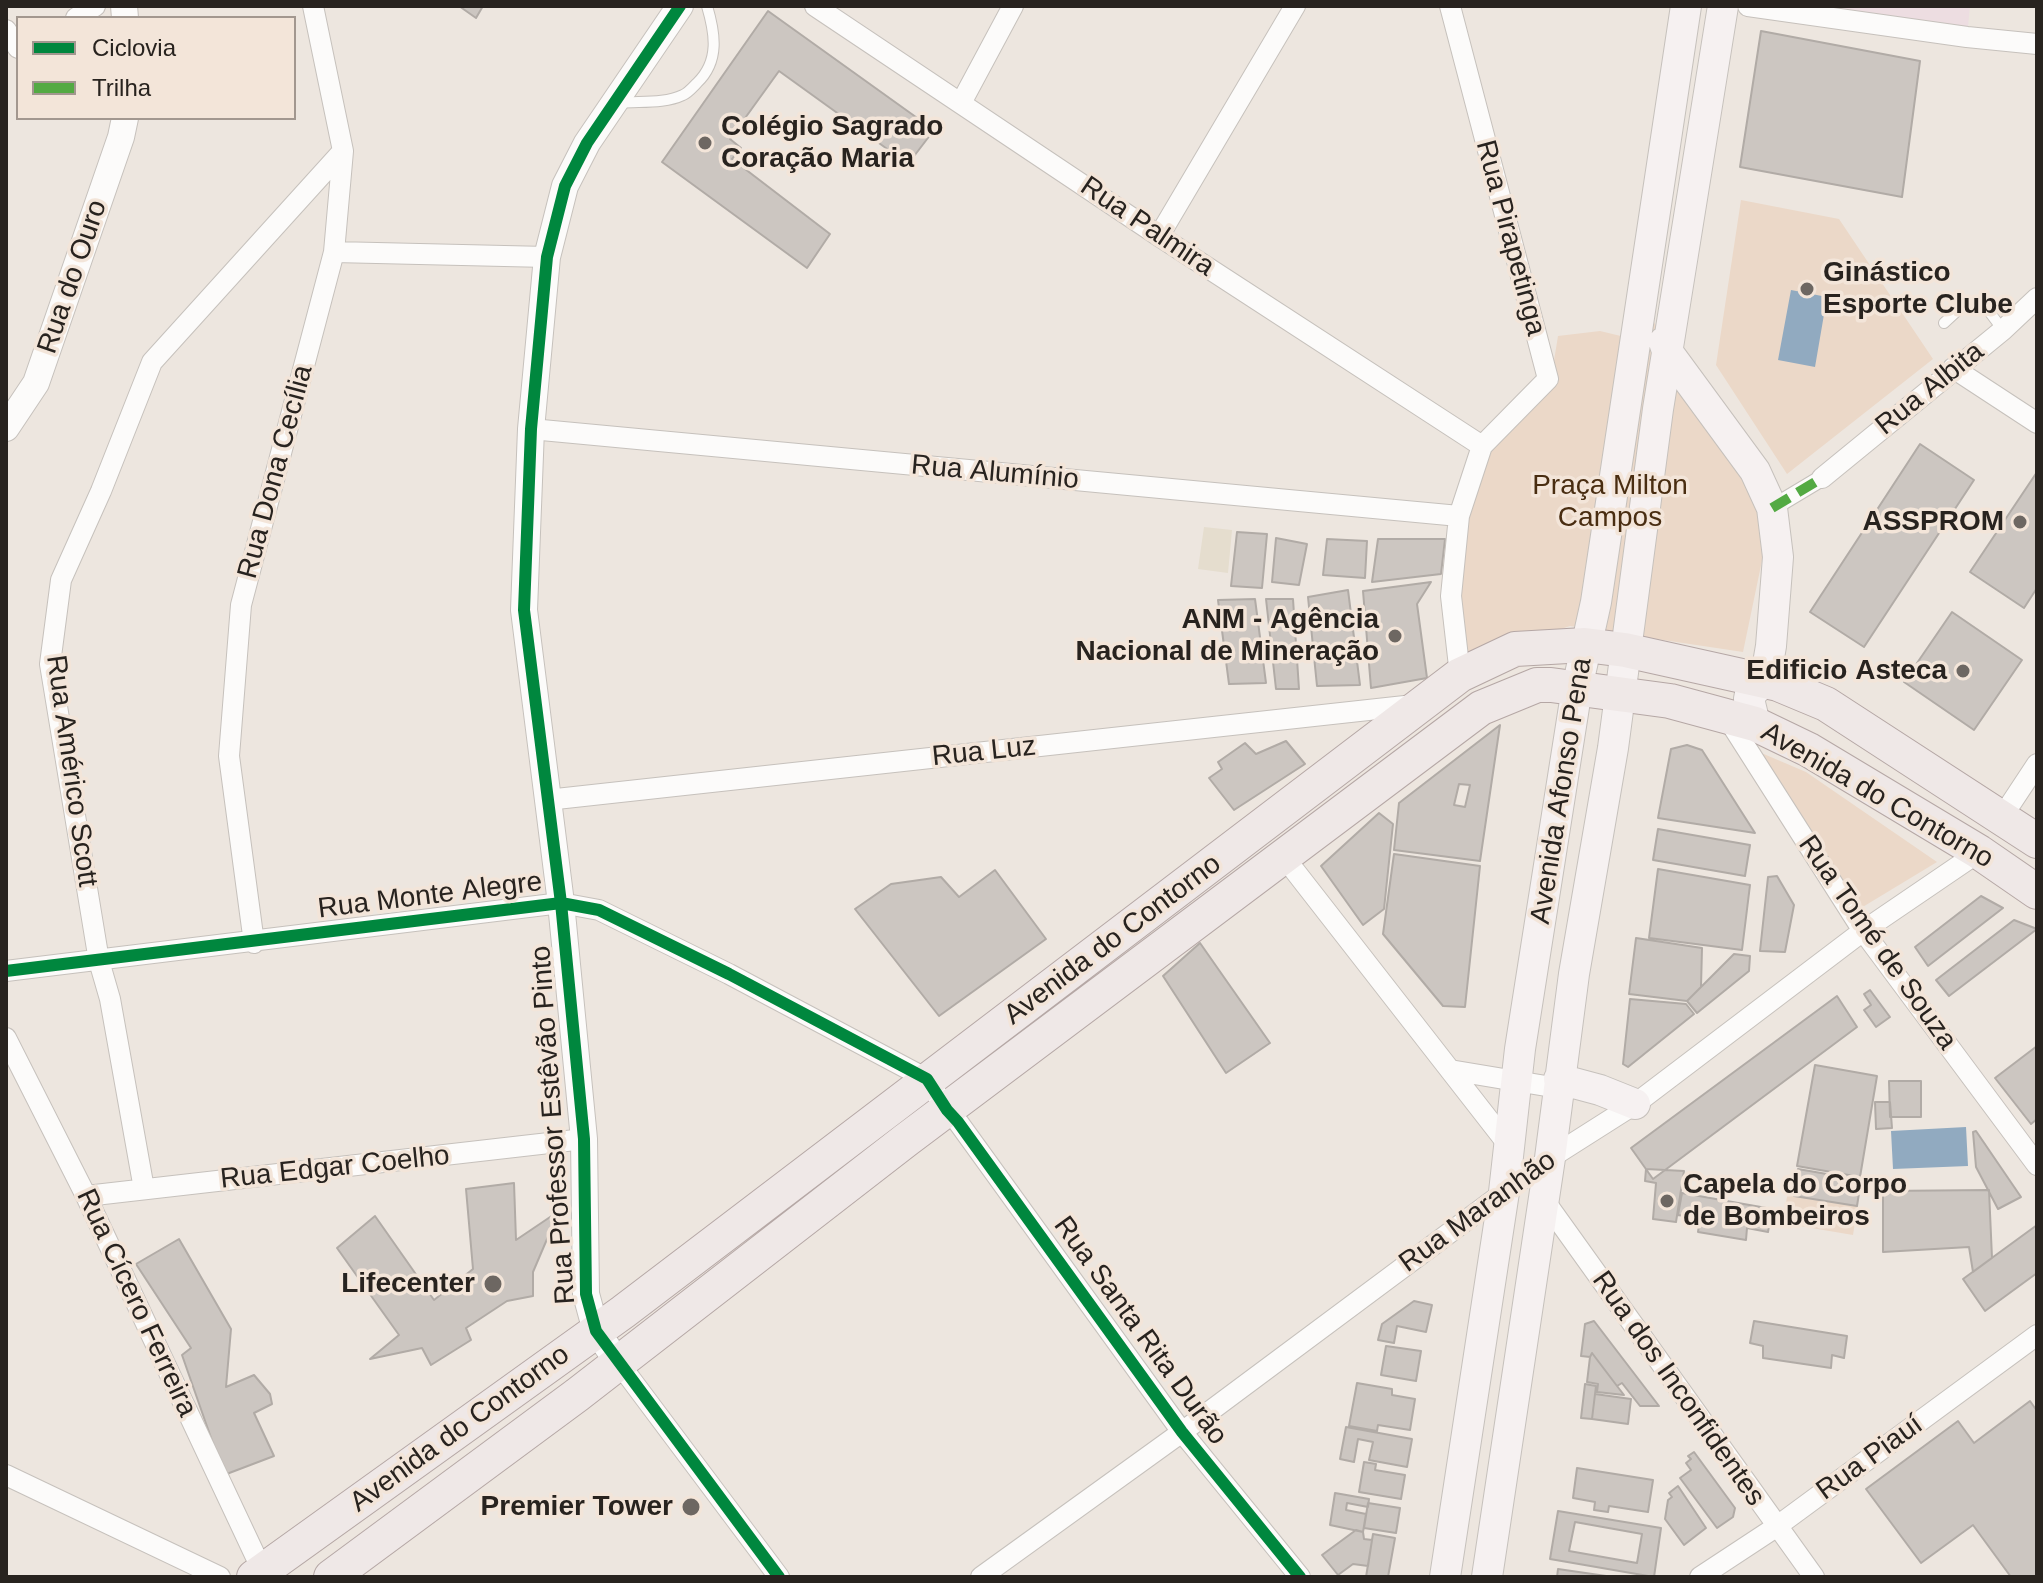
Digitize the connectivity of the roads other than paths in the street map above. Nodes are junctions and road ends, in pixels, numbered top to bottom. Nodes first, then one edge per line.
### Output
1 (313, 6) edge
2 (680, 6) edge
3 (707, 6) edge
4 (815, 6) edge
5 (1013, 6) edge
6 (1295, 6) edge
7 (1450, 6) edge
8 (1686, 6) edge
9 (1728, 7) edge
10 (2037, 44) edge
11 (613, 103) junction
12 (961, 103) junction
13 (124, 120) edge
14 (343, 151) junction
15 (1159, 236) junction
16 (334, 252) junction
17 (547, 257) junction
18 (1645, 283) junction
19 (2037, 298) edge
20 (1944, 323) dead end
21 (2003, 330) junction
22 (1667, 351) junction
23 (1953, 368) junction
24 (2037, 423) edge
25 (6, 428) edge
26 (531, 429) junction
27 (1482, 446) junction
28 (1822, 478) joint
29 (1772, 508) junction
30 (1459, 516) junction
31 (1585, 645) junction
32 (1625, 650) junction
33 (1460, 675) junction
34 (1765, 681) junction
35 (1577, 688) junction
36 (1620, 693) junction
37 (1422, 704) junction
38 (1740, 720) junction
39 (2037, 764) edge
40 (547, 800) junction
41 (2002, 817) junction
42 (2037, 841) edge
43 (1979, 852) junction
44 (1284, 857) junction
45 (2037, 892) edge
46 (561, 903) junction
47 (1863, 931) junction
48 (254, 943) junction
49 (99, 961) junction
50 (6, 971) edge
51 (6, 1038) edge
52 (1450, 1070) junction
53 (927, 1079) junction
54 (1517, 1082) junction
55 (1558, 1083) junction
56 (1635, 1104) junction
57 (947, 1110) junction
58 (584, 1139) junction
59 (1510, 1147) junction
60 (1550, 1158) junction
61 (2037, 1165) edge
62 (144, 1189) junction
63 (1504, 1192) junction
64 (86, 1196) junction
65 (1544, 1200) junction
66 (596, 1331) junction
67 (2037, 1335) edge
68 (618, 1362) junction
69 (1182, 1432) junction
70 (6, 1475) edge
71 (1776, 1527) junction
72 (258, 1574) edge
73 (220, 1577) edge
74 (331, 1577) edge
75 (779, 1577) edge
76 (981, 1577) edge
77 (1300, 1577) edge
78 (1445, 1577) edge
79 (1487, 1577) edge
80 (1700, 1577) edge
81 (1814, 1577) edge

1 - 14 street, Rua Dona Cecília
2 - 11 street, Rua Professor Estêvão Pinto
3 - 11 lane
4 - 12 street, Rua Palmira
5 - 12 street
6 - 15 street
7 - 27 street, Rua Pirapetinga
8 - 18 main road, Avenida Afonso Pena
9 - 10 street
9 - 22 main road, Avenida Afonso Pena
11 - 17 street, Rua Professor Estêvão Pinto
12 - 15 street, Rua Palmira
13 - 25 street, Rua do Ouro
14 - 16 street, Rua Dona Cecília
14 - 49 street, Rua Américo Scott
15 - 27 street, Rua Palmira
16 - 17 street
16 - 48 street, Rua Dona Cecília
17 - 26 street, Rua Professor Estêvão Pinto
18 - 22 main road
18 - 31 main road, Avenida Afonso Pena
19 - 21 street, Rua Albita
20 - 21 lane
21 - 23 street, Rua Albita
22 - 29 main road
22 - 32 main road, Avenida Afonso Pena
23 - 24 street
23 - 28 street, Rua Albita
26 - 30 street, Rua Alumínio
26 - 40 street, Rua Professor Estêvão Pinto
27 - 30 street
28 - 29 street
29 - 34 main road
30 - 33 street
31 - 32 main road, Avenida do Contorno
31 - 33 main road, Avenida do Contorno
31 - 35 main road, Avenida Afonso Pena
32 - 34 main road, Avenida do Contorno
32 - 36 main road, Avenida Afonso Pena
33 - 37 main road, Avenida do Contorno
34 - 38 main road
34 - 41 main road, Avenida do Contorno
35 - 36 main road, Avenida do Contorno
35 - 44 main road, Avenida do Contorno
35 - 54 main road, Avenida Afonso Pena
36 - 38 main road, Avenida do Contorno
36 - 55 main road, Avenida Afonso Pena
37 - 40 street, Rua Luz
37 - 53 main road, Avenida do Contorno
38 - 43 main road, Avenida do Contorno
38 - 47 street, Rua Tomé de Souza
39 - 41 street
40 - 46 street, Rua Professor Estêvão Pinto
41 - 42 main road, Avenida do Contorno
43 - 45 main road, Avenida do Contorno
43 - 47 street, Rua Maranhão
44 - 52 street
44 - 57 main road, Avenida do Contorno
46 - 48 street, Rua Monte Alegre
46 - 53 street, Rua Monte Alegre
46 - 58 street, Rua Professor Estêvão Pinto
47 - 56 street, Rua Maranhão
47 - 61 street, Rua Tomé de Souza
48 - 49 street, Rua Monte Alegre
49 - 50 street, Rua Monte Alegre
49 - 62 street, Rua Américo Scott
51 - 64 street, Rua Cícero Ferreira
52 - 54 street
52 - 59 street
53 - 57 street, Rua Monte Alegre
53 - 66 main road, Avenida do Contorno
54 - 55 street
54 - 59 main road, Avenida Afonso Pena
55 - 56 main road
55 - 60 main road, Avenida Afonso Pena
56 - 60 street, Rua Maranhão
57 - 68 main road, Avenida do Contorno
57 - 69 street, Rua Santa Rita Durão
58 - 62 street, Rua Edgar Coelho
58 - 66 street, Rua Professor Estêvão Pinto
59 - 63 main road, Avenida Afonso Pena
60 - 63 street, Rua Maranhão
60 - 65 main road, Avenida Afonso Pena
62 - 64 street, Rua Edgar Coelho
63 - 69 street, Rua Maranhão
63 - 78 main road, Avenida Afonso Pena
64 - 72 street, Rua Cícero Ferreira
65 - 71 street, Rua dos Inconfidentes
65 - 79 main road, Avenida Afonso Pena
66 - 68 street, Rua Professor Estêvão Pinto
66 - 72 main road, Avenida do Contorno
67 - 71 street, Rua Piauí
68 - 74 main road, Avenida do Contorno
68 - 75 street
69 - 76 street, Rua Maranhão
69 - 77 street, Rua Santa Rita Durão
70 - 73 street
71 - 80 street, Rua Piauí
71 - 81 street, Rua dos Inconfidentes

